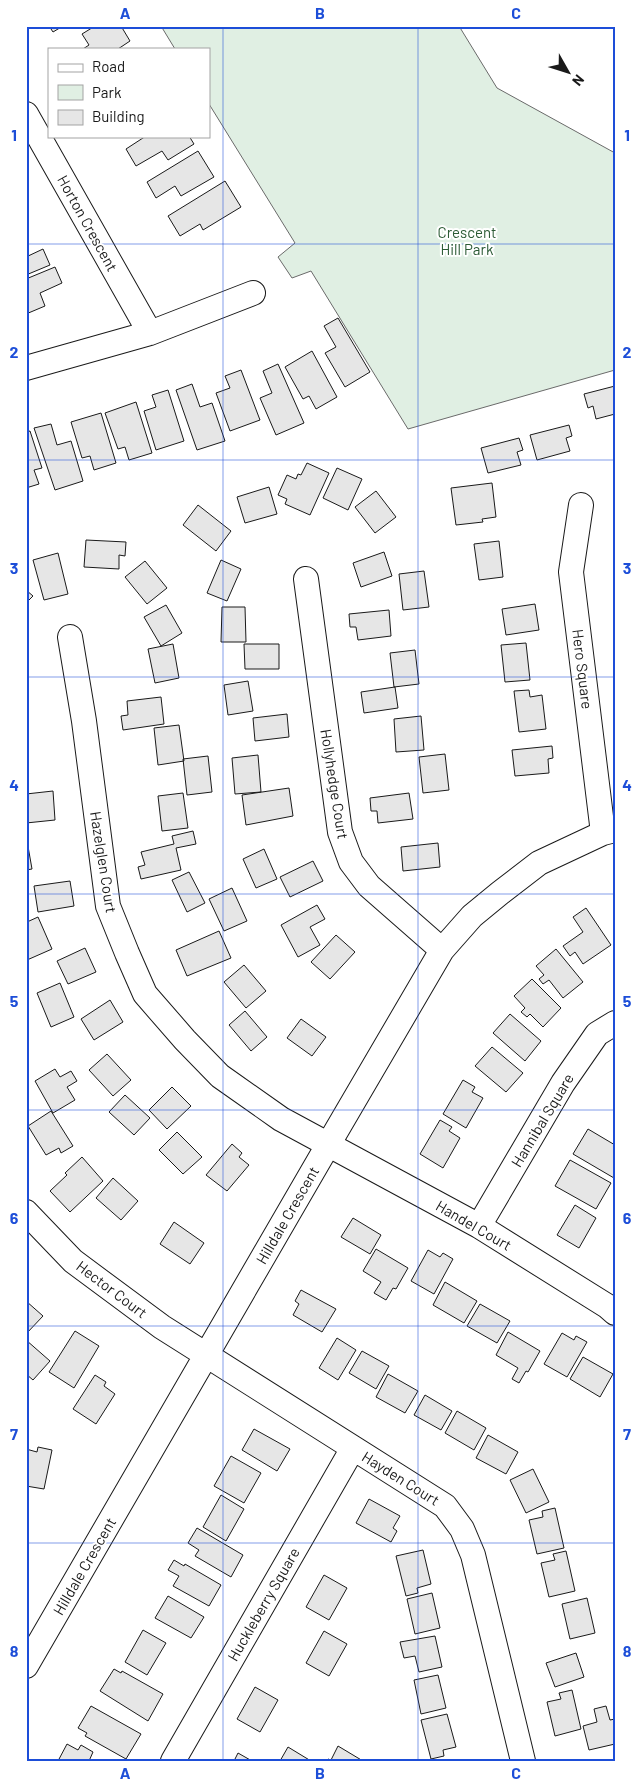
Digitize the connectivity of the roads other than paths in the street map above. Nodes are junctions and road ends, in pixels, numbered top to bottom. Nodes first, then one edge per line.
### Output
1 (26, 114) edge
2 (253, 292) dead end
3 (150, 333) junction
4 (26, 368) edge
5 (581, 505) dead end
6 (306, 579) dead end
7 (70, 637) dead end
8 (609, 831) edge
9 (442, 950) junction
10 (615, 1023) edge
11 (328, 1145) junction
12 (26, 1212) edge
13 (479, 1226) junction
14 (615, 1313) edge
15 (206, 1355) junction
16 (354, 1448) junction
17 (26, 1666) edge
18 (173, 1761) edge
19 (523, 1761) edge

1 - 3 street, Horton Crescent
2 - 3 street
3 - 4 street
5 - 8 street, Hero Square
6 - 9 street, Hollyhedge Court
7 - 11 street, Hazelglen Court
8 - 9 street, Hilldale Crescent
9 - 11 street, Hilldale Crescent
10 - 13 street, Hannibal Square
11 - 13 street, Handel Court
11 - 15 street, Hilldale Crescent
12 - 15 street, Hector Court
13 - 14 street, Handel Court
15 - 16 street, Hayden Court
15 - 17 street, Hilldale Crescent
16 - 18 street, Huckleberry Square
16 - 19 street, Hayden Court

